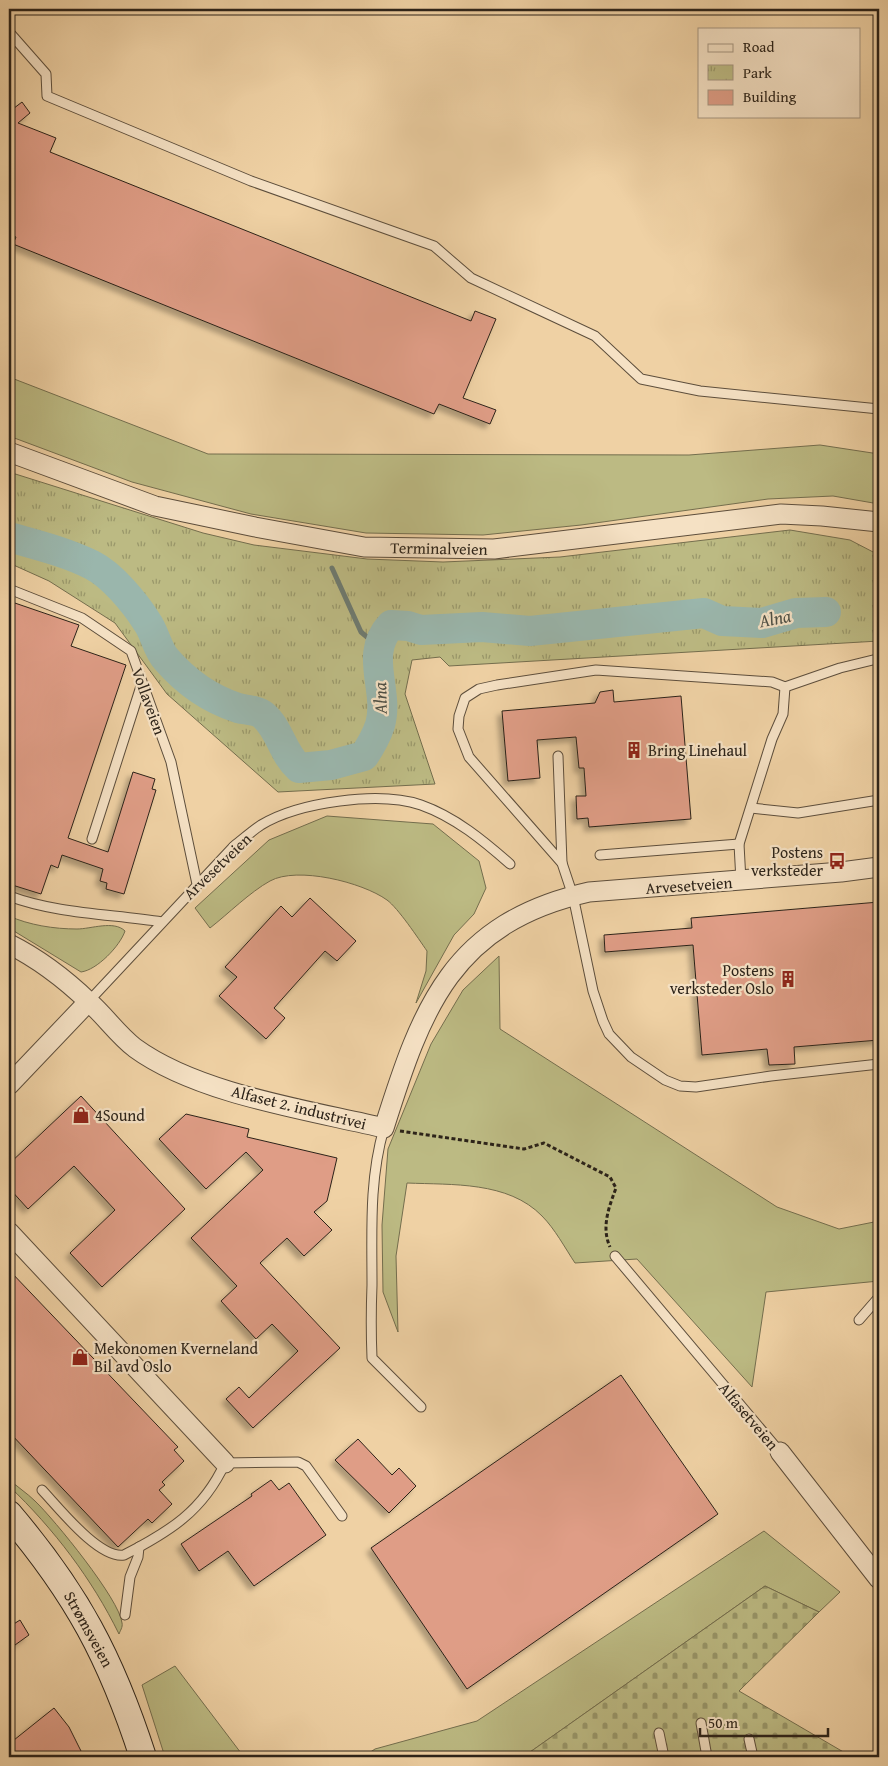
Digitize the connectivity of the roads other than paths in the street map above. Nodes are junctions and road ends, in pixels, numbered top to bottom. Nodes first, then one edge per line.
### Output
1 (9, 32) edge
2 (879, 409) edge
3 (9, 452) edge
4 (879, 522) edge
5 (9, 589) edge
6 (878, 659) dead end
7 (142, 683) junction
8 (784, 687) junction
9 (558, 756) dead end
10 (879, 800) edge
11 (751, 808) junction
12 (92, 839) dead end
13 (739, 844) junction
14 (600, 855) dead end
15 (562, 863) junction
16 (510, 864) dead end
17 (879, 867) edge
18 (741, 881) junction
19 (197, 884) junction
20 (9, 896) edge
21 (573, 896) junction
22 (532, 910) joint
23 (162, 922) junction
24 (9, 944) edge
25 (89, 1001) junction
26 (879, 1064) edge
27 (9, 1085) edge
28 (384, 1128) junction
29 (9, 1232) edge
30 (615, 1256) dead end
31 (879, 1297) edge
32 (859, 1320) dead end
33 (421, 1407) dead end
34 (780, 1452) joint
35 (225, 1463) junction
36 (42, 1490) dead end
37 (9, 1514) edge
38 (342, 1516) dead end
39 (139, 1547) junction
40 (879, 1578) edge
41 (126, 1615) dead end
42 (700, 1724) dead end
43 (659, 1733) dead end
44 (749, 1739) dead end
45 (143, 1757) edge
46 (664, 1757) edge
47 (707, 1757) edge
48 (753, 1757) edge

1 - 2 lane
3 - 4 street, Terminalveien
5 - 7 lane, Vollaveien
6 - 8 lane
7 - 12 lane
7 - 19 lane, Vollaveien
8 - 11 lane
8 - 15 lane
9 - 15 lane
10 - 11 lane
11 - 13 lane
13 - 14 lane
13 - 18 lane
15 - 21 lane
16 - 19 lane, Arvesetveien
17 - 18 street, Arvesetveien
18 - 21 street, Arvesetveien
19 - 23 lane, Arvesetveien
20 - 23 lane
21 - 22 street, Arvesetveien
21 - 26 lane
22 - 28 street, Alfaset 2. industrivei
23 - 25 lane, Arvesetveien
24 - 25 street
25 - 27 street, Arvesetveien
25 - 28 street, Alfaset 2. industrivei
28 - 33 lane
29 - 35 street
30 - 34 lane, Alfasetveien
31 - 32 lane
34 - 40 street, Alfasetveien
35 - 38 lane
35 - 39 lane
36 - 39 lane
37 - 45 main road, Strømsveien
39 - 41 lane
42 - 47 lane
43 - 46 lane
44 - 48 lane

